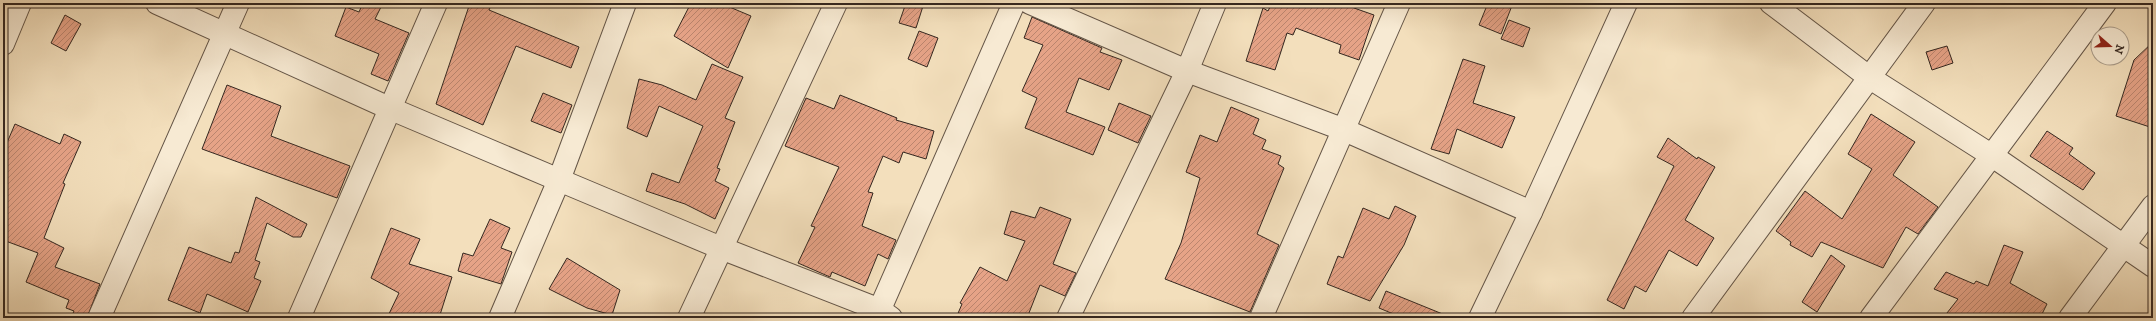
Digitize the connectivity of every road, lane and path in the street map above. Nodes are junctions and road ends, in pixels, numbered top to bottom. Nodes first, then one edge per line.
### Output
1 (20, 3) edge
2 (157, 3) edge
3 (238, 3) edge
4 (436, 3) edge
5 (625, 3) edge
6 (836, 3) edge
7 (1014, 3) edge
8 (1030, 3) edge
9 (1215, 3) edge
10 (1399, 3) edge
11 (1626, 3) edge
12 (1771, 3) edge
13 (1924, 3) edge
14 (2105, 3) edge
15 (224, 33) junction
16 (3, 44) edge
17 (1187, 72) junction
18 (1870, 78) junction
19 (389, 108) junction
20 (1342, 129) junction
21 (1991, 155) junction
22 (558, 180) junction
23 (2153, 206) edge
24 (1531, 212) junction
25 (2124, 244) junction
26 (722, 248) junction
27 (2153, 266) edge
28 (882, 315) edge
29 (99, 318) edge
30 (299, 318) edge
31 (500, 318) edge
32 (689, 318) edge
33 (1068, 318) edge
34 (1261, 318) edge
35 (1480, 318) edge
36 (1693, 318) edge
37 (1871, 318) edge
38 (2070, 318) edge

1 - 16 street
2 - 15 street
3 - 15 street
4 - 19 street
5 - 22 street
6 - 26 street
7 - 28 street
8 - 17 street
9 - 17 street
10 - 20 street
11 - 24 street
12 - 18 street
13 - 18 street
14 - 21 street
15 - 19 street
15 - 29 street
17 - 20 street
17 - 33 street
18 - 21 street
18 - 36 street
19 - 22 street
19 - 30 street
20 - 24 street
20 - 34 street
21 - 25 street
21 - 37 street
22 - 26 street
22 - 31 street
23 - 25 street
24 - 35 street
25 - 27 street
25 - 38 street
26 - 28 street
26 - 32 street

